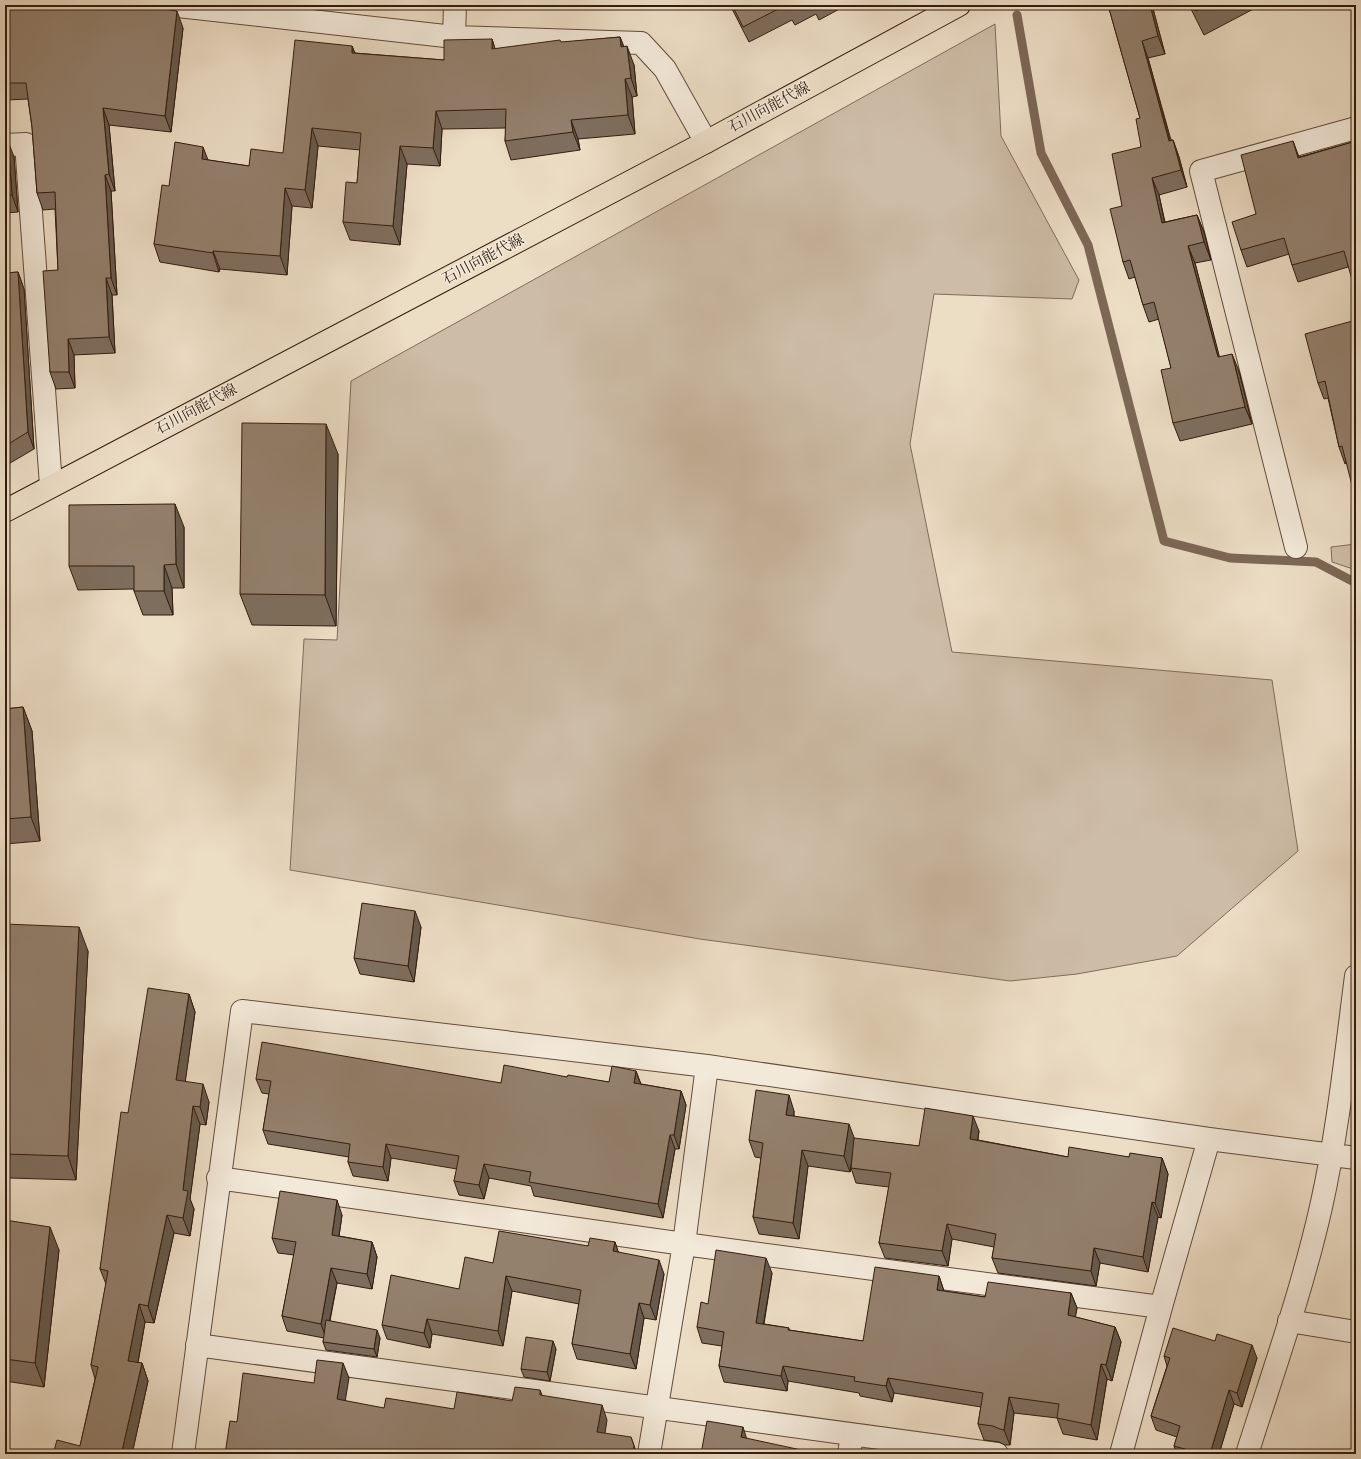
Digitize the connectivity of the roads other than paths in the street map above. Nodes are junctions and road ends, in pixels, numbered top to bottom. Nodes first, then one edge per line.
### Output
1 (169, 5) edge
2 (455, 5) edge
3 (949, 8) edge
4 (454, 37) junction
5 (1356, 128) edge
6 (706, 142) junction
7 (5, 145) edge
8 (51, 485) junction
9 (5, 510) edge
10 (1296, 547) dead end
11 (1355, 989) edge
12 (707, 1066) junction
13 (1209, 1139) junction
14 (1332, 1155) junction
15 (1356, 1158) edge
16 (218, 1178) junction
17 (684, 1244) junction
18 (1161, 1307) junction
19 (1290, 1320) junction
20 (1356, 1332) edge
21 (197, 1346) junction
22 (656, 1408) junction
23 (850, 1444) edge
24 (183, 1454) edge
25 (649, 1454) edge
26 (997, 1454) edge
27 (1121, 1454) edge
28 (1247, 1454) edge

1 - 4 street
2 - 4 street
3 - 6 main road, 石川向能代線
4 - 6 street
5 - 10 street
6 - 8 main road, 石川向能代線
7 - 8 street
8 - 9 main road, 石川向能代線
11 - 14 street
12 - 13 street
12 - 16 street
12 - 17 street
13 - 14 street
13 - 18 street
14 - 15 street
14 - 19 street
16 - 17 street
16 - 21 street
17 - 18 street
17 - 22 street
18 - 27 street
19 - 20 street
19 - 28 street
21 - 22 street
21 - 24 street
22 - 23 street
22 - 25 street
23 - 26 street

